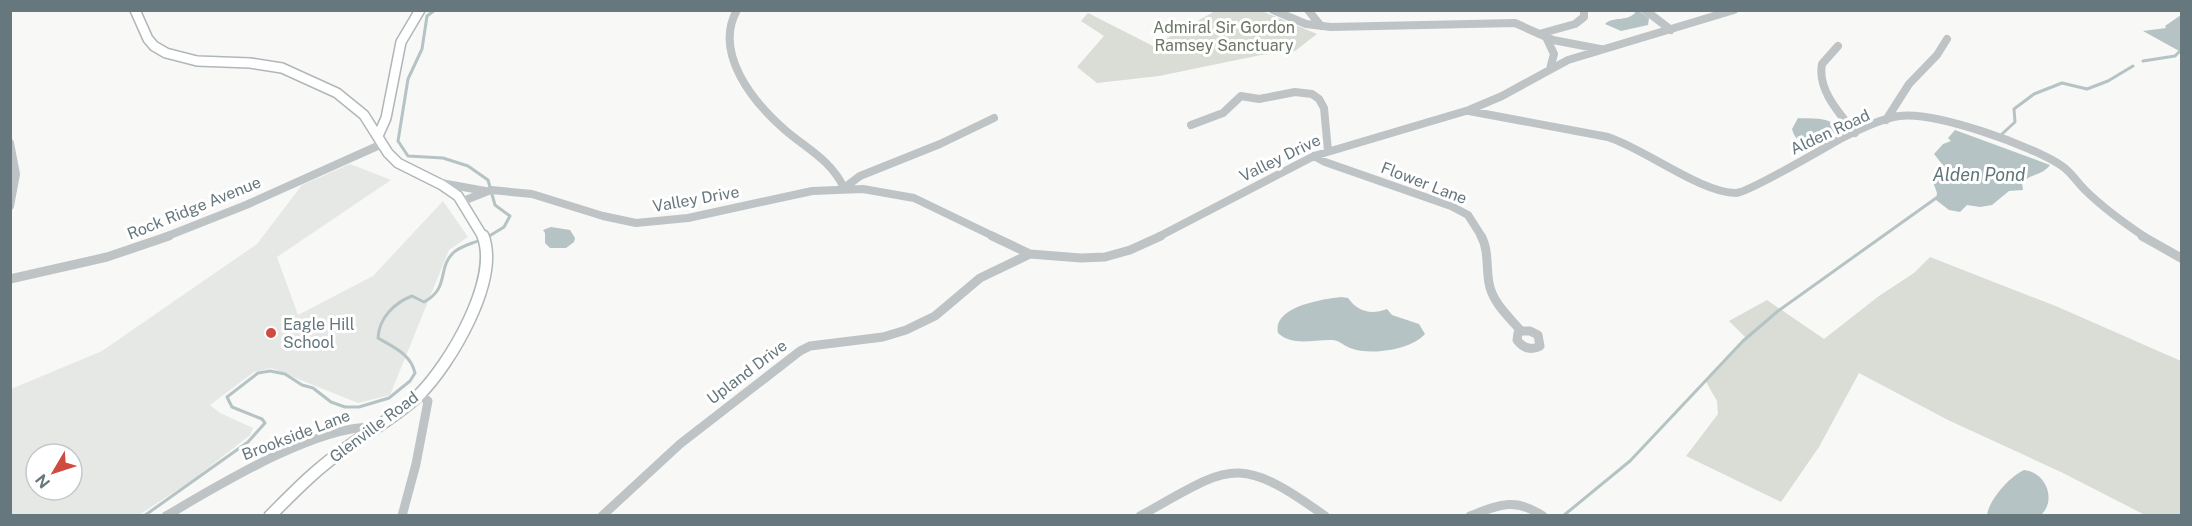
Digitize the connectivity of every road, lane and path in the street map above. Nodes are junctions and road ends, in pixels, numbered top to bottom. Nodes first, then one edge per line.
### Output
1 (135, 10) edge
2 (420, 10) edge
3 (737, 10) edge
4 (1273, 10) edge
5 (1308, 10) edge
6 (1584, 10) edge
7 (1645, 10) edge
8 (1734, 10) edge
9 (1321, 26) junction
10 (1671, 30) junction
11 (1543, 35) junction
12 (1947, 39) dead end
13 (1838, 46) dead end
14 (1604, 49) junction
15 (1550, 69) junction
16 (1469, 110) junction
17 (994, 118) dead end
18 (1886, 120) junction
19 (1191, 125) dead end
20 (1855, 133) junction
21 (380, 140) junction
22 (10, 143) edge
23 (1328, 151) junction
24 (1314, 156) junction
25 (436, 182) junction
26 (844, 188) junction
27 (492, 191) junction
28 (463, 201) junction
29 (10, 206) edge
30 (1030, 254) junction
31 (2181, 258) edge
32 (10, 279) edge
33 (1521, 331) dead end
34 (420, 394) junction
35 (375, 427) junction
36 (166, 516) edge
37 (270, 516) edge
38 (402, 516) edge
39 (602, 516) edge
40 (1140, 516) edge
41 (1325, 516) edge
42 (1470, 516) edge
43 (1543, 516) edge

1 - 21 main road, Glenville Road
2 - 21 main road
3 - 26 street
4 - 9 street
5 - 9 street
6 - 11 street
7 - 10 street
8 - 10 street, Valley Drive
9 - 11 street
10 - 14 street, Valley Drive
11 - 14 street
11 - 15 street
12 - 18 street
13 - 20 street
14 - 15 street, Valley Drive
15 - 16 street, Valley Drive
16 - 20 street, Alden Road
16 - 23 street, Valley Drive
17 - 26 street, Valley Drive
18 - 20 street, Alden Road
18 - 31 street, Alden Road
19 - 23 street
21 - 25 main road, Glenville Road
21 - 32 street, Rock Ridge Avenue
22 - 29 street
23 - 24 street, Valley Drive
24 - 30 street, Valley Drive
24 - 33 street, Flower Lane
25 - 27 street, Valley Drive
25 - 28 main road, Glenville Road
26 - 27 street, Valley Drive
26 - 30 street, Valley Drive
27 - 28 street
28 - 34 main road, Glenville Road
30 - 39 street, Upland Drive
34 - 35 main road, Glenville Road
34 - 38 street
35 - 36 street, Brookside Lane
35 - 37 main road, Glenville Road
40 - 41 street
42 - 43 street

